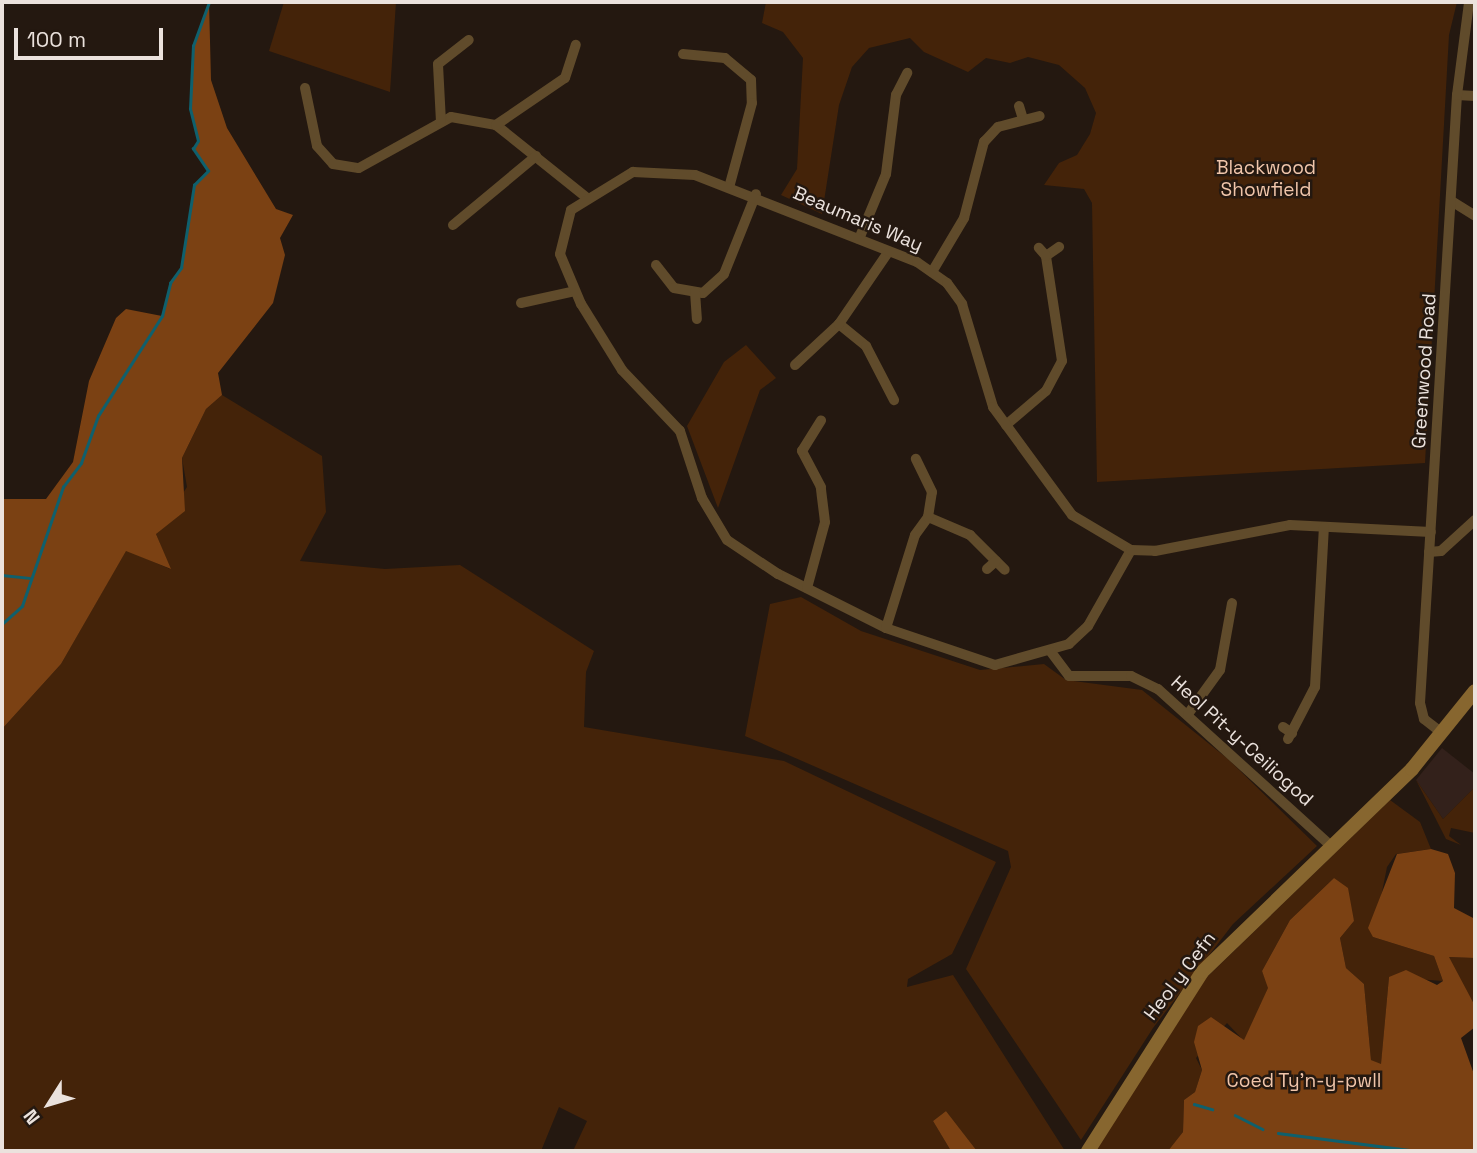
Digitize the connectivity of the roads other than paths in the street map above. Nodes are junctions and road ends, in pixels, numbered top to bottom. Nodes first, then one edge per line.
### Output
1 (1469, 2) edge
2 (469, 40) dead end
3 (576, 45) dead end
4 (683, 54) dead end
5 (907, 73) dead end
6 (305, 88) dead end
7 (1457, 95) junction
8 (1475, 96) edge
9 (1019, 106) dead end
10 (1040, 116) dead end
11 (1023, 119) junction
12 (441, 122) junction
13 (496, 125) junction
14 (536, 156) junction
15 (730, 184) junction
16 (756, 194) junction
17 (586, 197) junction
18 (1453, 202) junction
19 (1475, 216) edge
20 (453, 225) dead end
21 (859, 239) junction
22 (1059, 247) dead end
23 (889, 251) junction
24 (656, 265) dead end
25 (932, 272) junction
26 (575, 291) junction
27 (695, 292) junction
28 (521, 303) dead end
29 (697, 319) dead end
30 (839, 324) junction
31 (795, 365) dead end
32 (894, 400) dead end
33 (821, 420) dead end
34 (1006, 425) junction
35 (916, 459) dead end
36 (928, 517) junction
37 (1475, 520) edge
38 (1324, 527) junction
39 (1431, 532) junction
40 (1131, 550) junction
41 (1429, 552) junction
42 (996, 561) junction
43 (987, 569) dead end
44 (1005, 570) dead end
45 (807, 588) junction
46 (1232, 603) dead end
47 (886, 628) junction
48 (1051, 652) junction
49 (1475, 691) edge
50 (1188, 714) junction
51 (1288, 733) dead end
52 (1442, 733) junction
53 (1331, 846) junction
54 (1088, 1151) edge

1 - 7 street, Greenwood Road
2 - 12 street
3 - 13 street
4 - 15 street
5 - 21 street
6 - 12 street
7 - 8 street
7 - 18 street, Greenwood Road
9 - 11 street
10 - 11 street
11 - 25 street
12 - 13 street
13 - 14 street
14 - 17 street
14 - 20 street
15 - 16 street, Beaumaris Way
15 - 17 street, Beaumaris Way
16 - 21 street, Beaumaris Way
16 - 27 street
17 - 26 street, Beaumaris Way
18 - 19 street
18 - 39 street, Greenwood Road
21 - 23 street, Beaumaris Way
22 - 34 street
23 - 25 street, Beaumaris Way
23 - 30 street
24 - 27 street
25 - 34 street, Beaumaris Way
26 - 28 street
26 - 45 street, Beaumaris Way
27 - 29 street
30 - 31 street
30 - 32 street
33 - 45 street
34 - 40 street, Beaumaris Way
35 - 36 street
36 - 42 street
36 - 47 street
37 - 41 street
38 - 39 street
38 - 40 street
38 - 51 street
39 - 41 street, Greenwood Road
40 - 48 street
41 - 52 street, Greenwood Road
42 - 43 street
42 - 44 street
45 - 47 street
46 - 50 street
47 - 48 street
48 - 50 street, Heol Pit-y-Ceiliogod
49 - 52 street, Heol y Cefn
50 - 53 street, Heol Pit-y-Ceiliogod
52 - 53 street, Heol y Cefn
53 - 54 street, Heol y Cefn

